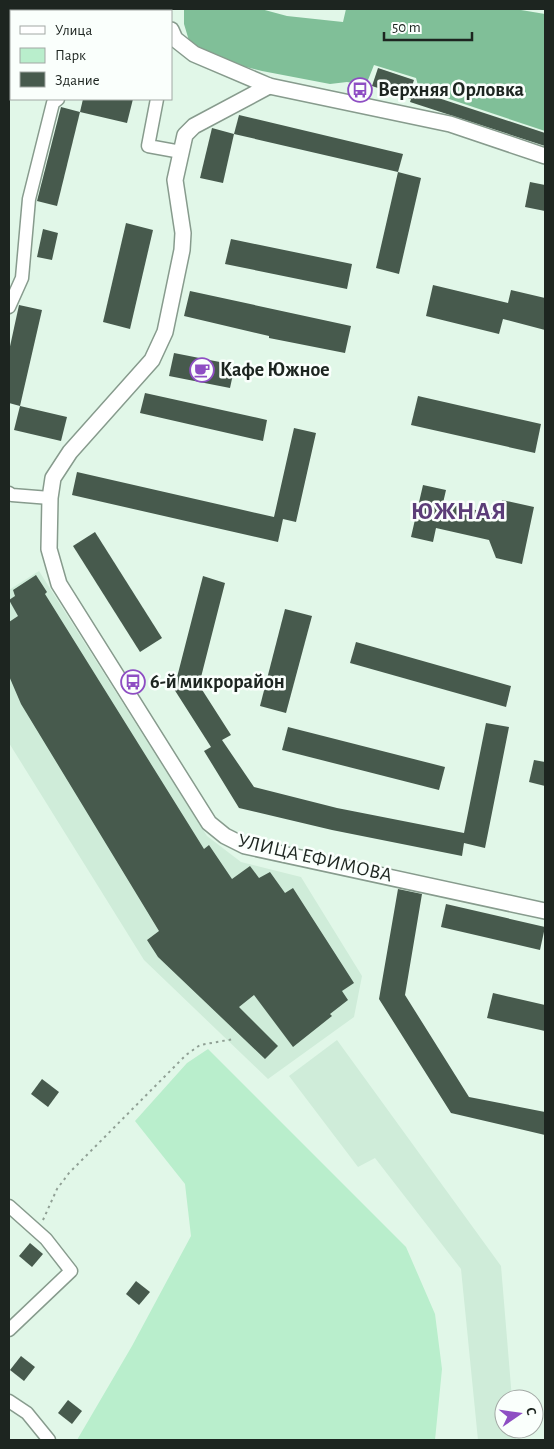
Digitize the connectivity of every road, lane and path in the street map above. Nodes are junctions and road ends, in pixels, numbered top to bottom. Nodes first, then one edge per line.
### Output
1 (172, 32) edge
2 (268, 86) junction
3 (57, 100) edge
4 (157, 100) edge
5 (181, 152) junction
6 (545, 156) edge
7 (9, 307) edge
8 (9, 493) edge
9 (50, 498) junction
10 (545, 911) edge
11 (234, 1039) dead end
12 (9, 1206) edge
13 (38, 1232) junction
14 (9, 1330) edge
15 (9, 1401) edge
16 (49, 1440) edge

1 - 2 street
2 - 5 street, УЛИЦА ЕФИМОВА
2 - 6 street
3 - 7 street
4 - 5 street
5 - 9 street, УЛИЦА ЕФИМОВА
8 - 9 street
9 - 10 street, УЛИЦА ЕФИМОВА
11 - 13 path
12 - 13 street
13 - 14 street
15 - 16 street

